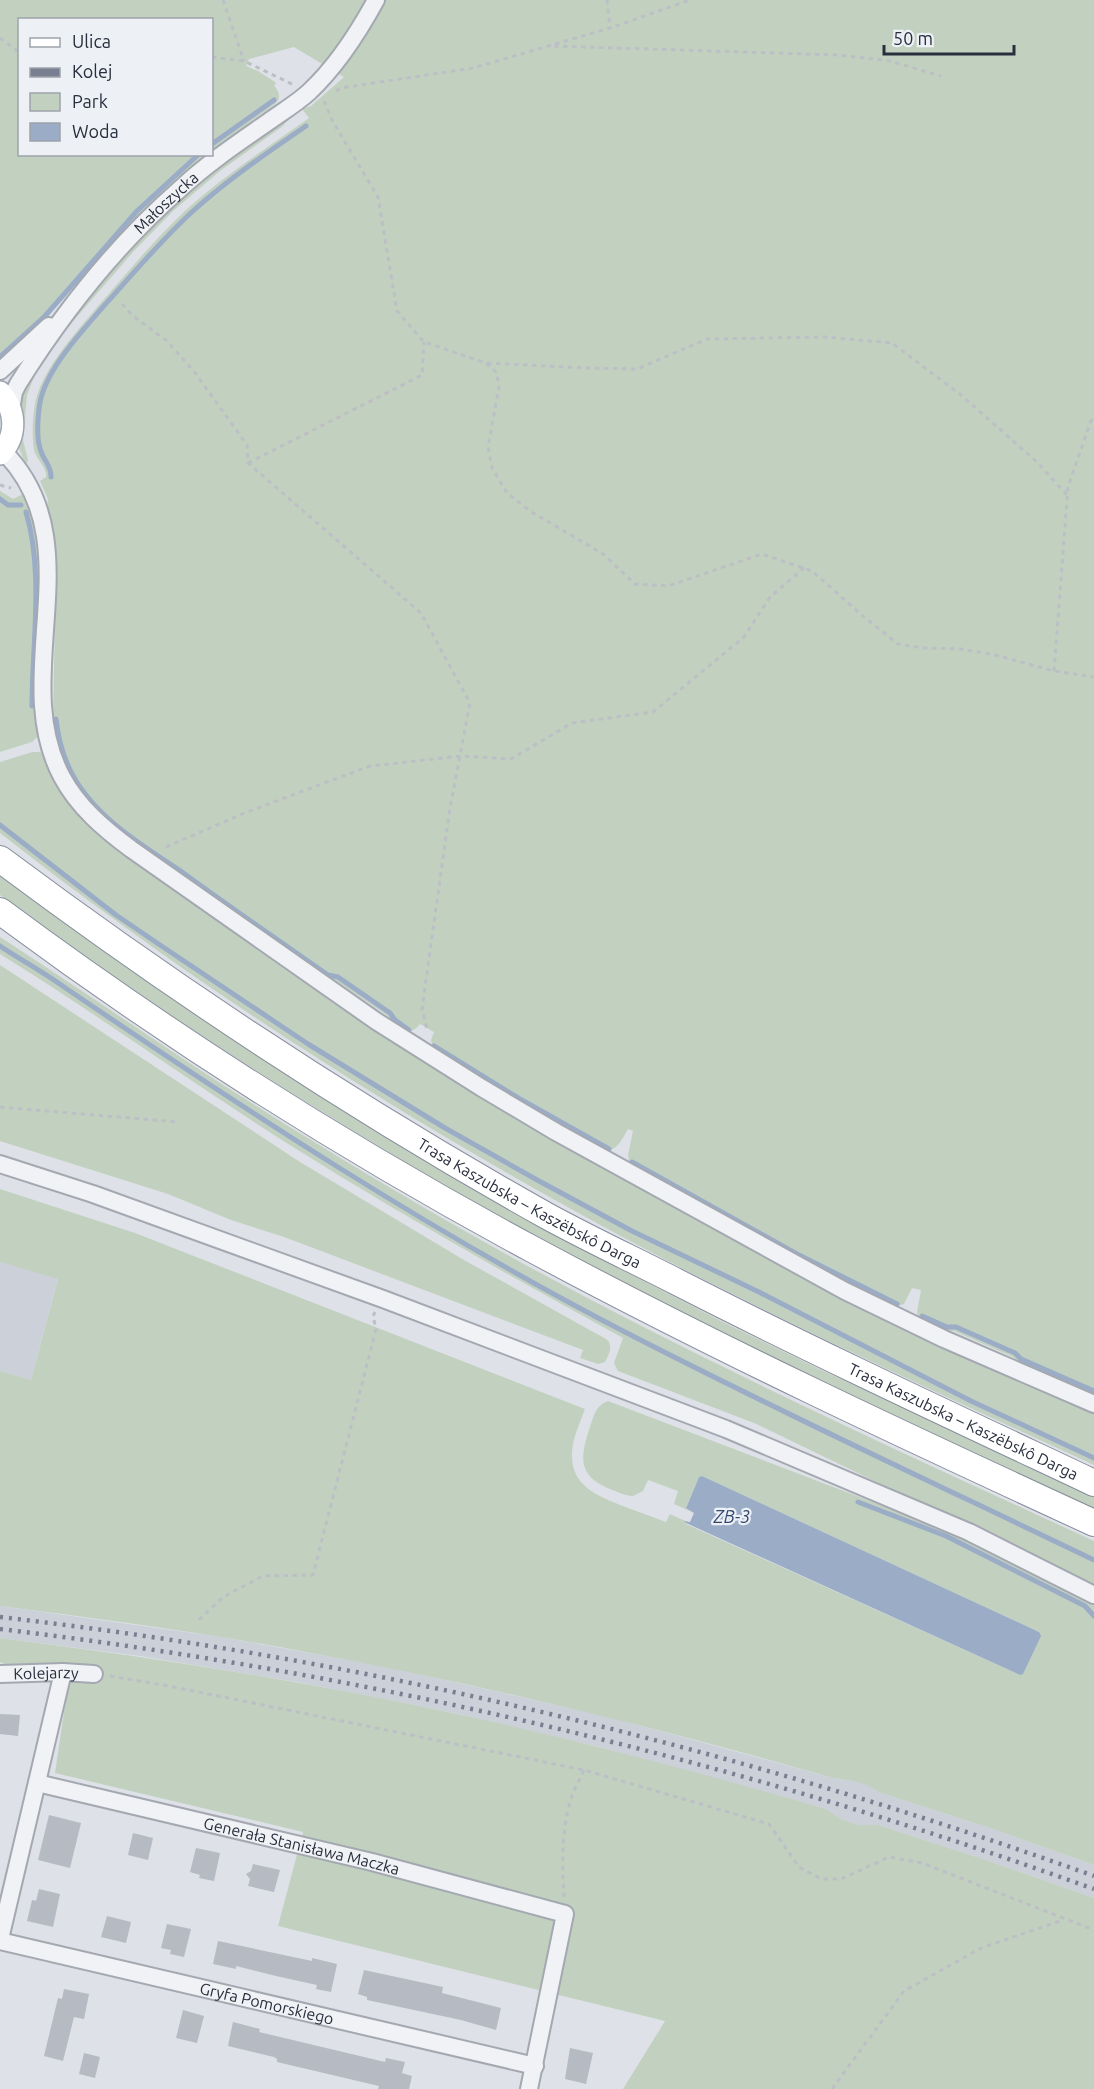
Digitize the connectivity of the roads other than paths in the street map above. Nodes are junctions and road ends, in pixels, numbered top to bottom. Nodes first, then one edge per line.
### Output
1 (376, 0) edge
2 (68, 310) junction
3 (0, 371) edge
4 (5, 401) edge
5 (2, 452) edge
6 (0, 859) edge
7 (0, 911) edge
8 (0, 1164) edge
9 (1094, 1404) edge
10 (1094, 1483) edge
11 (1094, 1523) edge
12 (1094, 1595) edge
13 (63, 1672) junction
14 (0, 1674) edge
15 (94, 1674) road end
16 (37, 1784) junction
17 (0, 1940) edge
18 (535, 2066) junction
19 (530, 2089) edge

1 - 2 street, Małoszycka
2 - 3 street, Małoszycka
2 - 4 street, Małoszycka
4 - 5 main road
5 - 9 street
6 - 10 highway, Trasa Kaszubska – Kaszëbskô Darga
7 - 11 highway
8 - 12 street
13 - 14 street, Kolejarzy
13 - 15 street, Kolejarzy
13 - 16 street
16 - 17 street
16 - 18 street, Generała Stanisława Maczka
17 - 18 street, Gryfa Pomorskiego
18 - 19 street

